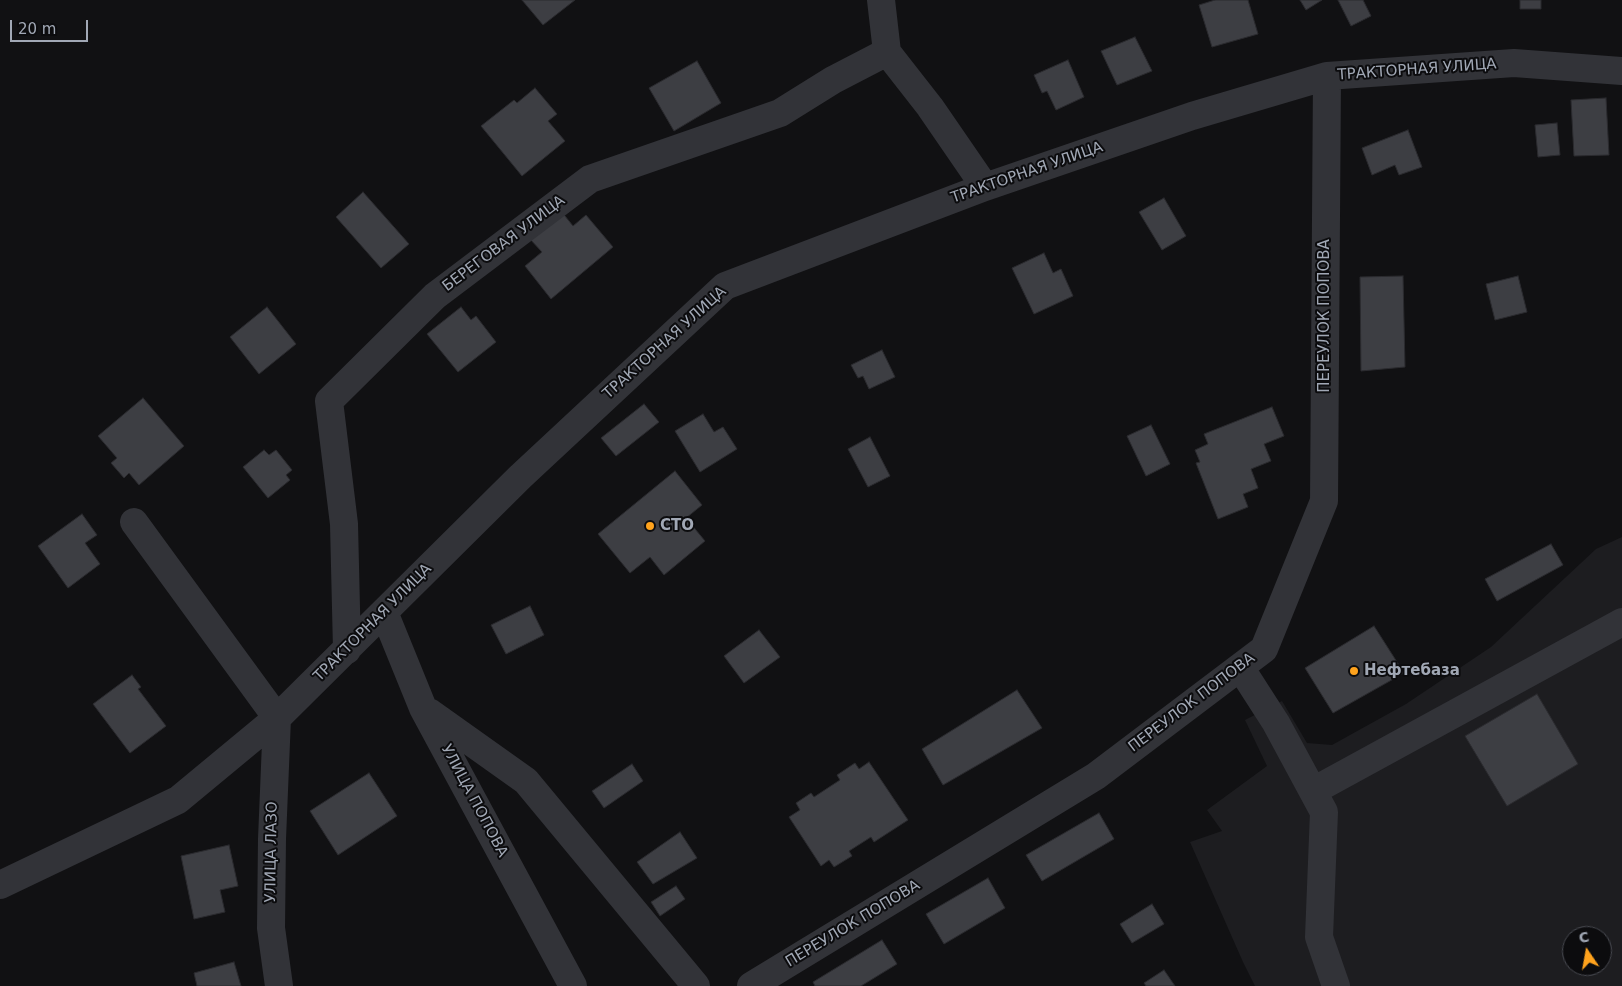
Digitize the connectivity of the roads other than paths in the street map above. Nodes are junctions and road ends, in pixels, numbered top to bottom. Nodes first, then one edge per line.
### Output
1 (881, 0) edge
2 (888, 52) junction
3 (1622, 71) edge
4 (1327, 76) junction
5 (985, 186) junction
6 (134, 522) dead end
7 (384, 612) junction
8 (1622, 622) edge
9 (347, 650) junction
10 (1240, 667) junction
11 (423, 708) junction
12 (277, 718) junction
13 (1312, 791) junction
14 (0, 885) edge
15 (279, 986) edge
16 (573, 986) edge
17 (696, 986) edge
18 (751, 986) edge
19 (1336, 986) edge

1 - 2 street
2 - 5 street
2 - 9 street, БЕРЕГОВАЯ УЛИЦА
3 - 4 street, ТРАКТОРНАЯ УЛИЦА
4 - 5 street, ТРАКТОРНАЯ УЛИЦА
4 - 10 street, ПЕРЕУЛОК ПОПОВА
5 - 7 street, ТРАКТОРНАЯ УЛИЦА
6 - 12 street
7 - 9 street, ТРАКТОРНАЯ УЛИЦА
7 - 11 street, УЛИЦА ПОПОВА
8 - 13 street
9 - 12 street, ТРАКТОРНАЯ УЛИЦА
10 - 13 street
10 - 18 street, ПЕРЕУЛОК ПОПОВА
11 - 16 street, УЛИЦА ПОПОВА
11 - 17 street
12 - 14 street, ТРАКТОРНАЯ УЛИЦА
12 - 15 street, УЛИЦА ЛАЗО
13 - 19 street

